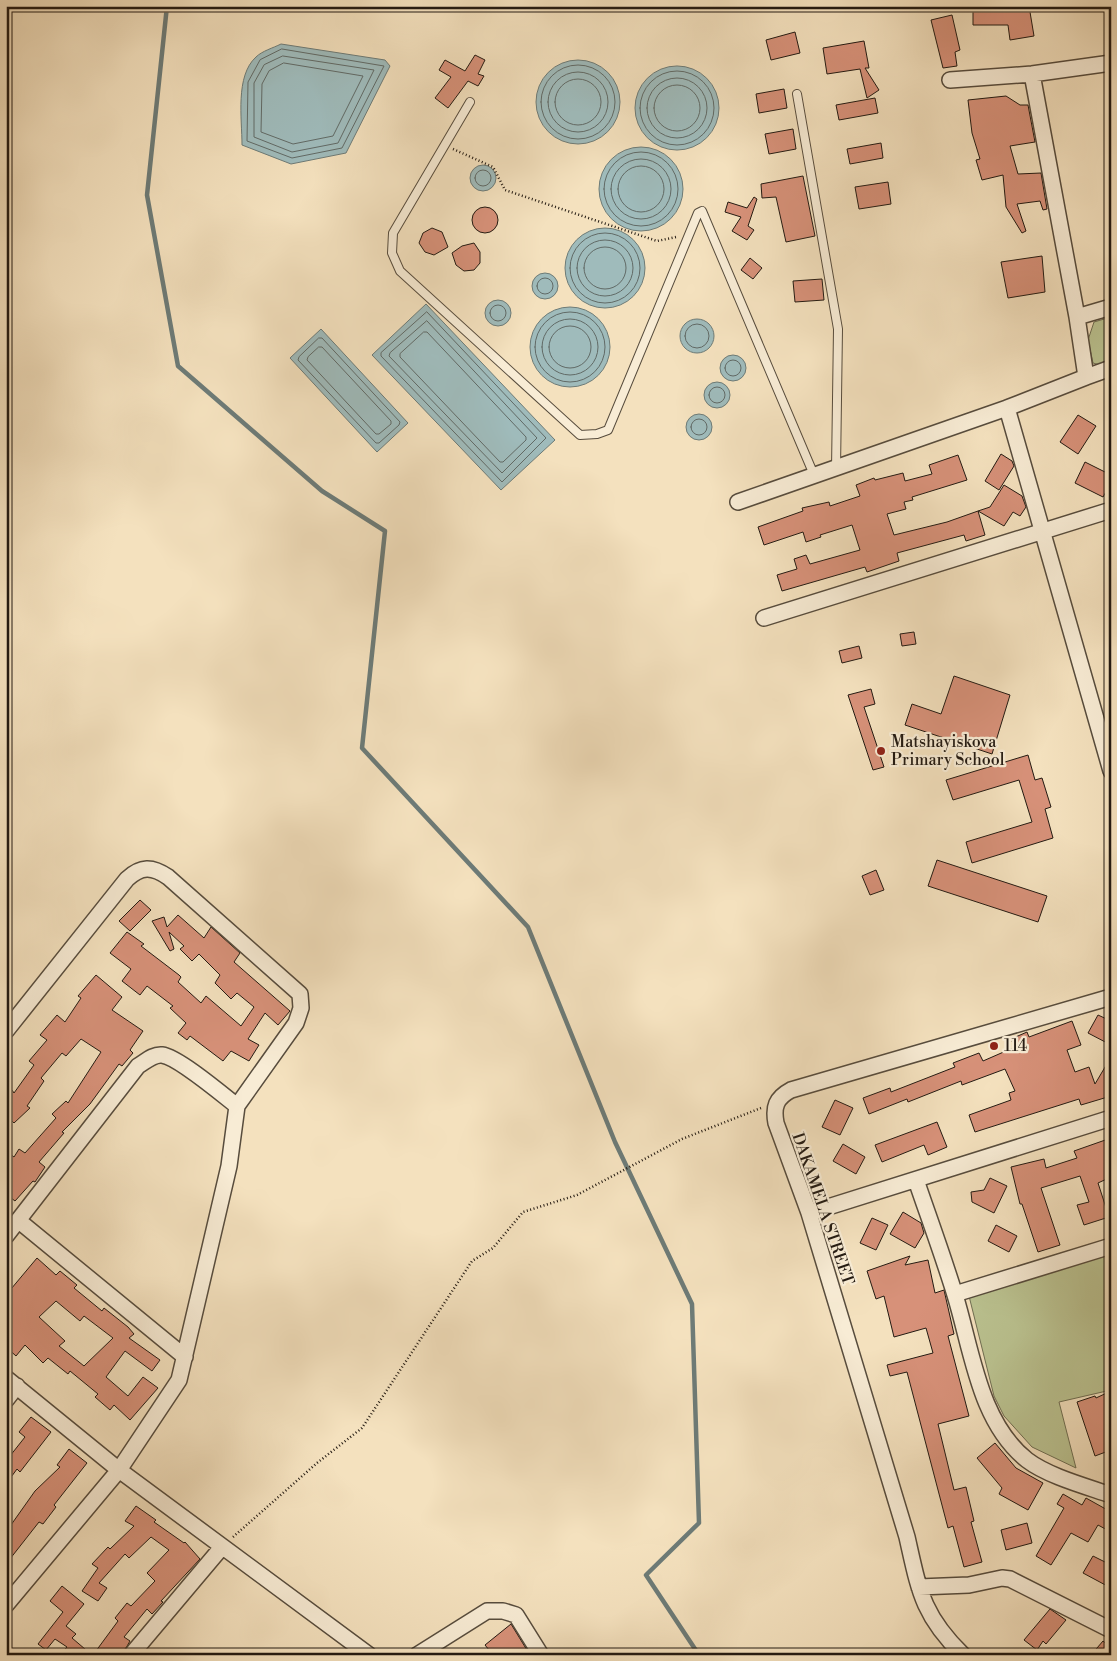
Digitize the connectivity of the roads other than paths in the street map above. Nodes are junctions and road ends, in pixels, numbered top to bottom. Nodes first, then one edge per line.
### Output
1 (1111, 63) edge
2 (1032, 74) junction
3 (950, 80) dead end
4 (797, 94) dead end
5 (470, 102) dead end
6 (1111, 307) edge
7 (1077, 317) junction
8 (1111, 368) edge
9 (1086, 377) junction
10 (1007, 408) junction
11 (836, 469) junction
12 (814, 475) junction
13 (738, 502) dead end
14 (1111, 510) edge
15 (1043, 530) junction
16 (764, 618) dead end
17 (1111, 771) edge
18 (1111, 997) edge
19 (6, 1031) edge
20 (237, 1106) junction
21 (1111, 1118) edge
22 (916, 1180) junction
23 (809, 1213) junction
24 (19, 1221) junction
25 (6, 1236) edge
26 (1111, 1246) edge
27 (955, 1294) junction
28 (185, 1356) junction
29 (12, 1382) edge
30 (6, 1400) edge
31 (119, 1470) junction
32 (1111, 1495) edge
33 (222, 1547) junction
34 (919, 1587) junction
35 (6, 1605) edge
36 (1111, 1630) edge
37 (131, 1655) edge
38 (369, 1655) edge
39 (417, 1655) edge
40 (541, 1655) edge
41 (963, 1655) edge

1 - 2 street
2 - 3 street
2 - 7 street
4 - 11 lane
5 - 12 lane
6 - 7 street
7 - 9 street
8 - 9 street
9 - 10 street
10 - 11 street
10 - 15 street
11 - 12 street
12 - 13 street
14 - 15 street
15 - 16 street
15 - 17 street
18 - 23 street, DAKAMELA STREET
19 - 20 street
20 - 24 street
20 - 28 street
21 - 22 street
22 - 23 street
22 - 27 street
23 - 34 street, DAKAMELA STREET
24 - 25 street
24 - 28 street
26 - 27 street
27 - 32 street
28 - 31 street
29 - 30 street
29 - 31 street
31 - 33 street
31 - 35 street
33 - 37 street
33 - 38 street
34 - 36 street
34 - 41 street, DAKAMELA STREET
39 - 40 street

